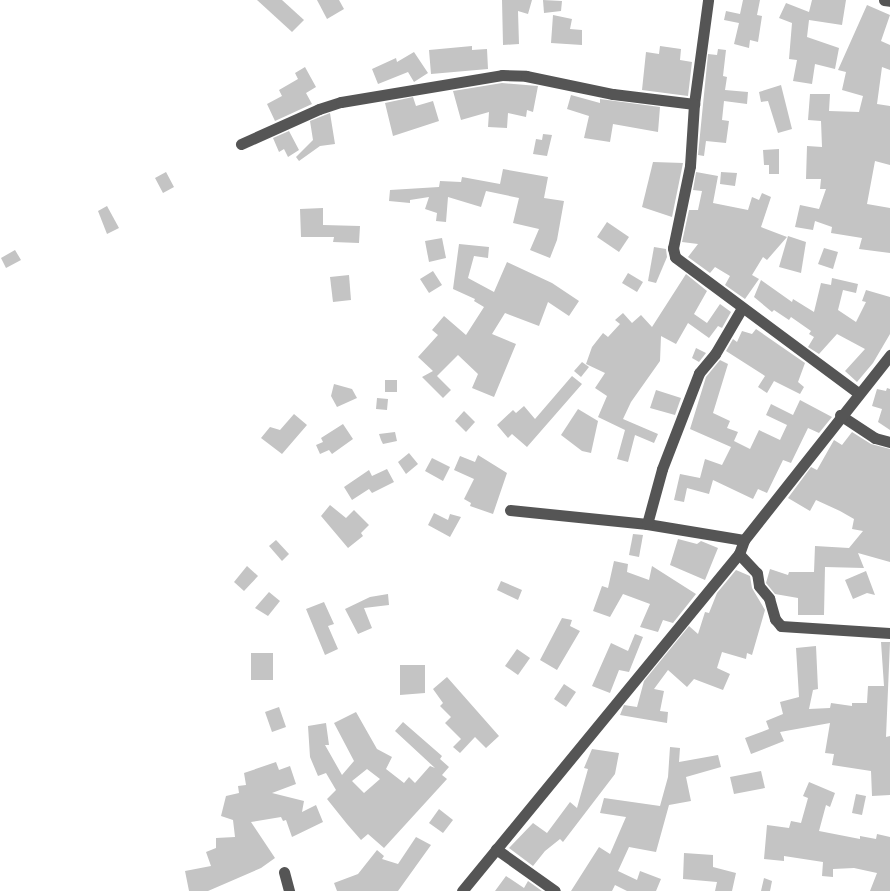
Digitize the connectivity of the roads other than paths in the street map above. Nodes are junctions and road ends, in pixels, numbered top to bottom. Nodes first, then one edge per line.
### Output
1 (708, 0) edge
2 (884, 0) edge
3 (890, 1) edge
4 (694, 104) junction
5 (241, 144) dead end
6 (742, 308) junction
7 (890, 355) edge
8 (858, 393) junction
9 (840, 415) junction
10 (890, 442) edge
11 (510, 510) dead end
12 (648, 524) junction
13 (744, 540) junction
14 (739, 554) junction
15 (890, 633) edge
16 (496, 849) junction
17 (284, 872) dead end
18 (289, 891) edge
19 (462, 891) edge
20 (555, 891) edge

1 - 4 street
2 - 3 street
4 - 5 street
4 - 6 street
6 - 8 street
6 - 12 street
7 - 8 street
8 - 9 street
9 - 10 street
9 - 13 street
11 - 12 street
12 - 13 street
13 - 14 street
14 - 15 street
14 - 16 street
16 - 19 street
16 - 20 street
17 - 18 street

